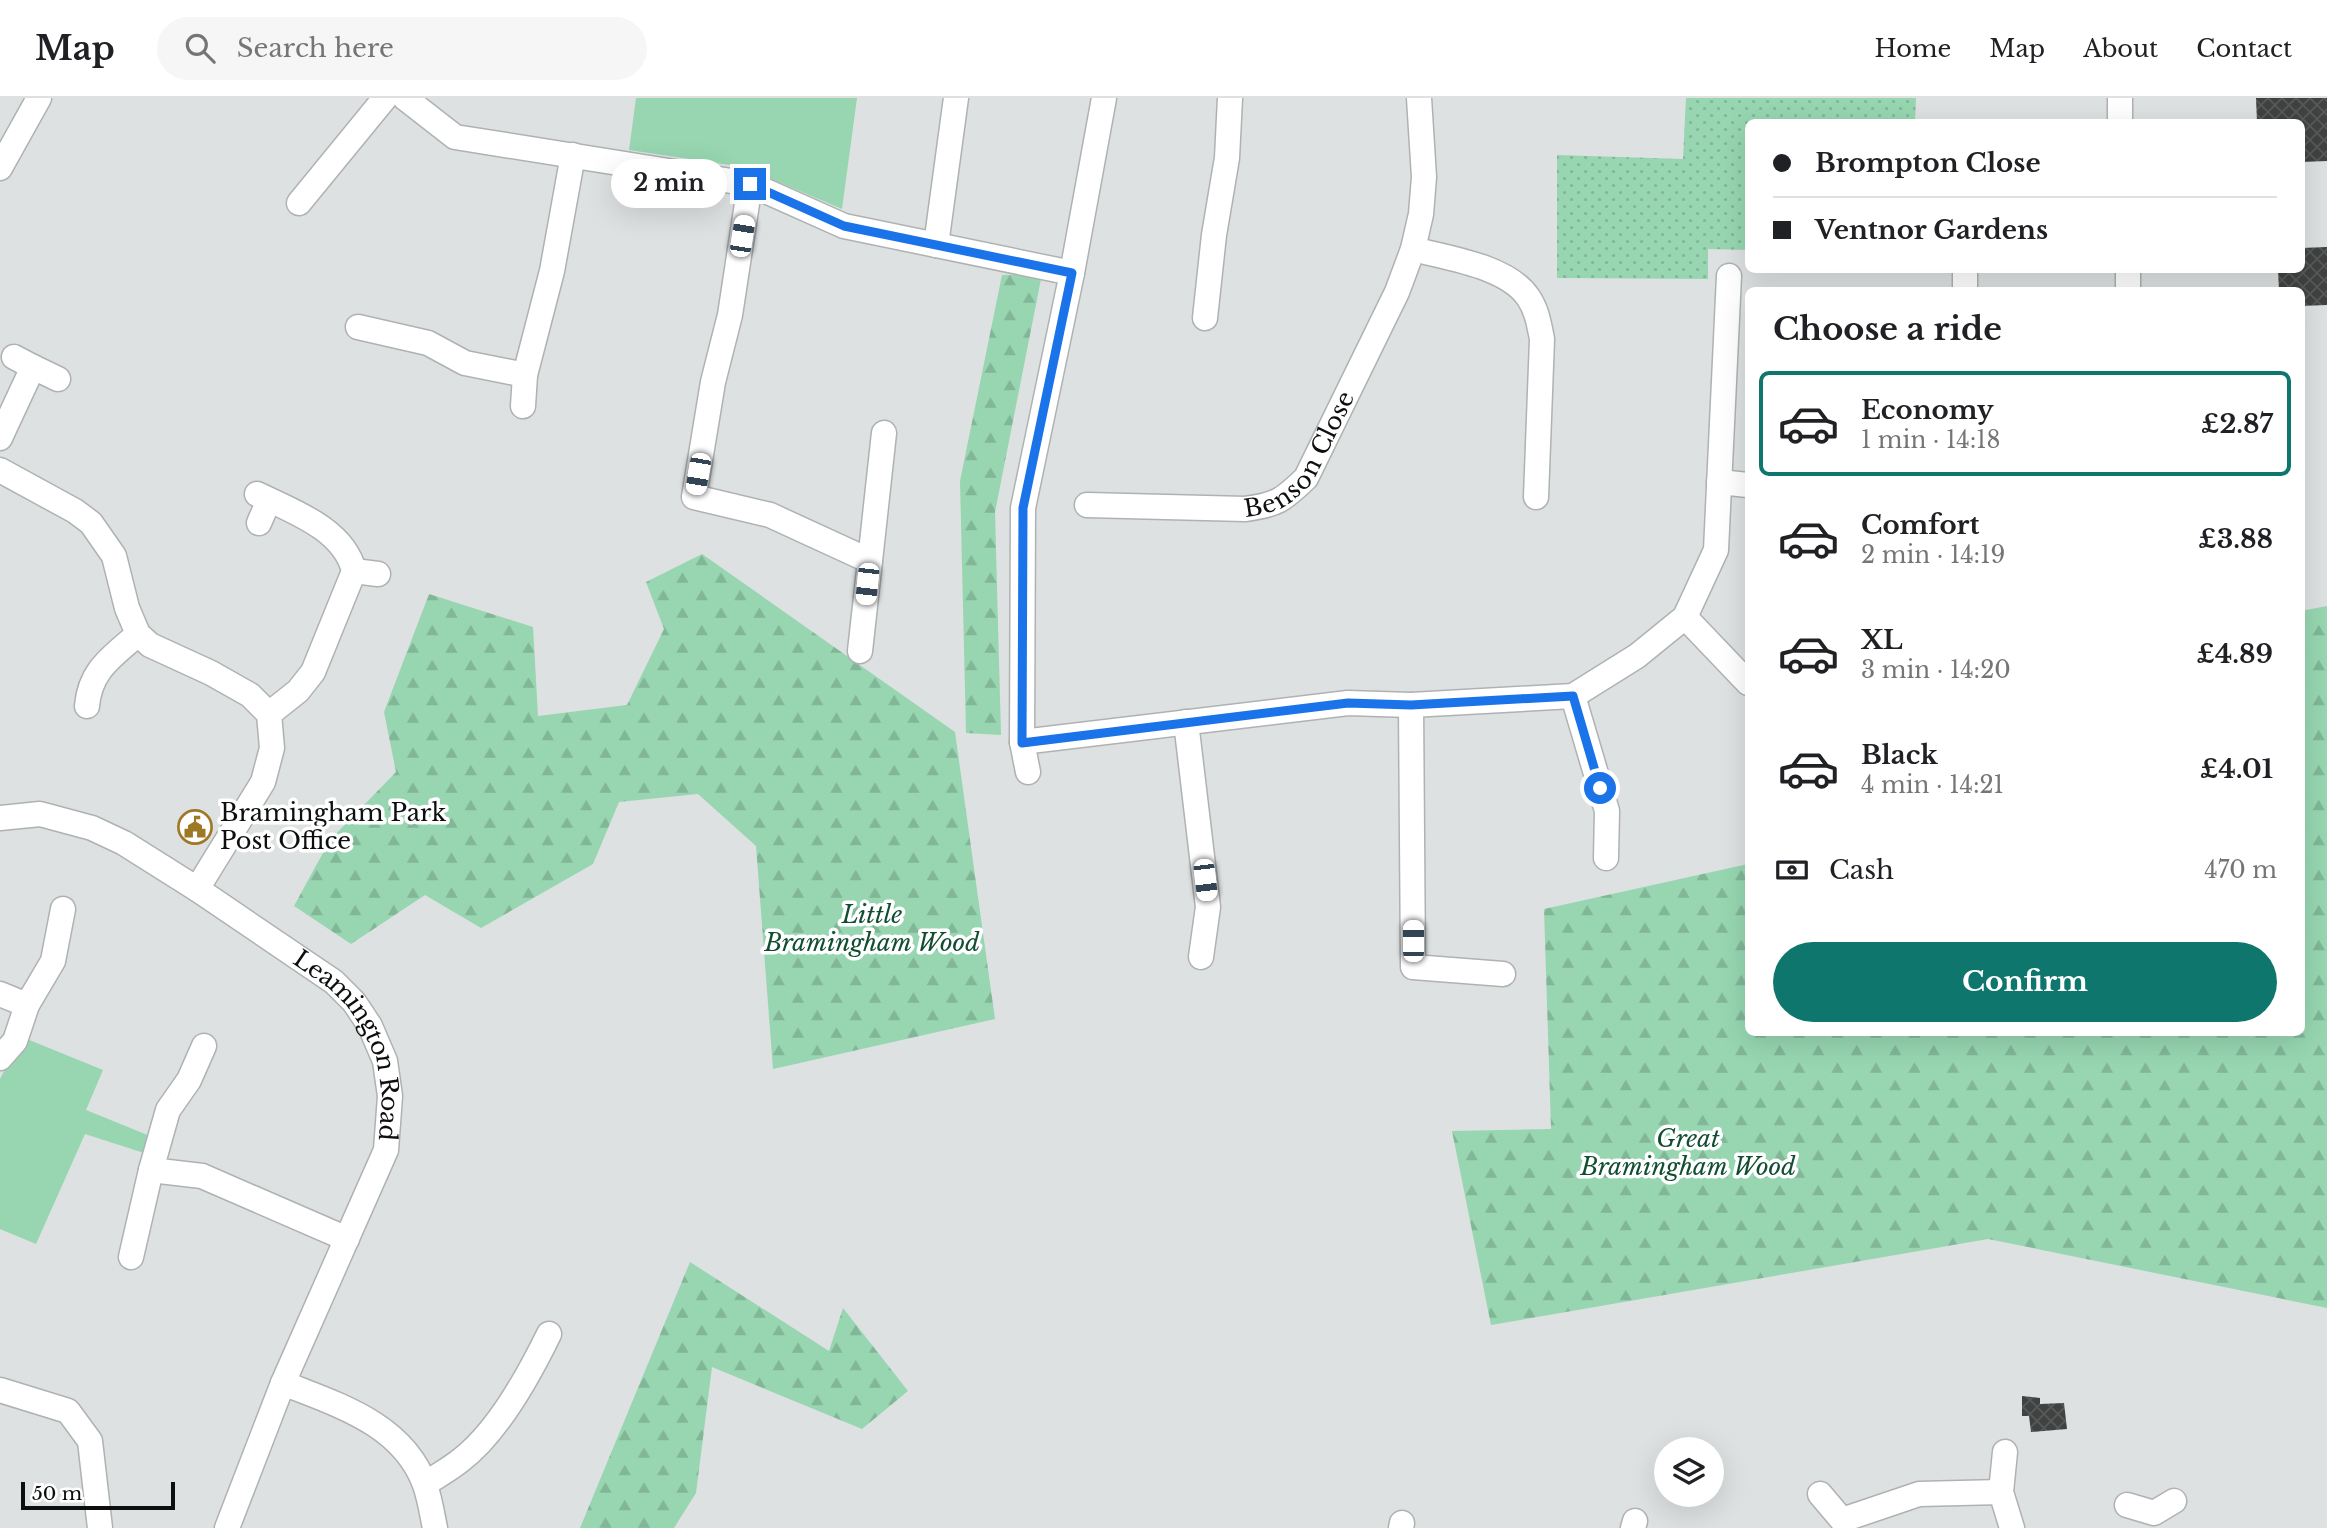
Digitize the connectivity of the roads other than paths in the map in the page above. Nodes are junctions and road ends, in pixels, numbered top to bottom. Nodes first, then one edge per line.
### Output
1 (39, 98) edge
2 (384, 98) edge
3 (405, 98) edge
4 (956, 98) edge
5 (1104, 98) edge
6 (1230, 98) edge
7 (1419, 98) edge
8 (2120, 98) edge
9 (2120, 119) edge
10 (573, 155) junction
11 (0, 168) edge
12 (750, 184) junction
13 (299, 203) dead end
14 (936, 245) junction
15 (1413, 249) junction
16 (1072, 273) junction
17 (1729, 276) dead end
18 (1205, 318) dead end
19 (358, 327) dead end
20 (525, 375) junction
21 (58, 379) dead end
22 (523, 405) dead end
23 (884, 433) dead end
24 (0, 438) edge
25 (0, 470) edge
26 (1719, 482) junction
27 (1745, 485) edge
28 (1536, 497) dead end
29 (1087, 505) dead end
30 (259, 523) dead end
31 (870, 561) junction
32 (1685, 617) junction
33 (138, 634) junction
34 (860, 651) dead end
35 (1745, 680) edge
36 (1573, 696) junction
37 (1411, 705) junction
38 (87, 706) dead end
39 (269, 715) junction
40 (1186, 722) junction
41 (1022, 743) junction
42 (1028, 772) dead end
43 (0, 818) edge
44 (1606, 858) dead end
45 (198, 889) junction
46 (63, 909) dead end
47 (1201, 957) dead end
48 (1503, 974) dead end
49 (0, 994) edge
50 (27, 1005) junction
51 (204, 1046) dead end
52 (0, 1058) edge
53 (151, 1170) junction
54 (347, 1239) junction
55 (131, 1257) dead end
56 (550, 1334) dead end
57 (284, 1383) junction
58 (0, 1390) edge
59 (2005, 1452) dead end
60 (425, 1484) junction
61 (2001, 1492) junction
62 (1820, 1494) dead end
63 (2127, 1505) dead end
64 (2160, 1514) edge
65 (1842, 1524) edge
66 (100, 1528) edge
67 (227, 1528) edge
68 (435, 1528) edge
69 (2012, 1528) edge

1 - 11 street
2 - 13 street
3 - 10 street
4 - 14 street
5 - 16 street
6 - 18 street
7 - 15 street, Benson Close
8 - 9 street
10 - 12 street
10 - 20 street
12 - 14 street
12 - 31 street
14 - 16 street
15 - 28 street
15 - 29 street, Benson Close
16 - 41 street
17 - 26 street
19 - 20 street
20 - 22 street
21 - 24 street
23 - 31 street
25 - 33 street
26 - 27 street
26 - 32 street
30 - 39 street
31 - 34 street
32 - 35 street
32 - 36 street
33 - 38 street
33 - 39 street
36 - 37 street
36 - 44 street
37 - 40 street
37 - 48 street
39 - 45 street
40 - 41 street
40 - 47 street
41 - 42 street
43 - 45 street, Leamington Road
45 - 54 street, Leamington Road
46 - 50 street
49 - 50 street
50 - 52 street
51 - 53 street
53 - 54 street
53 - 55 street
54 - 57 street, Leamington Road
56 - 60 street
57 - 60 street
57 - 67 street, Leamington Road
58 - 66 street
59 - 61 street
60 - 68 street
61 - 65 street
61 - 69 street
62 - 65 street
63 - 64 street

